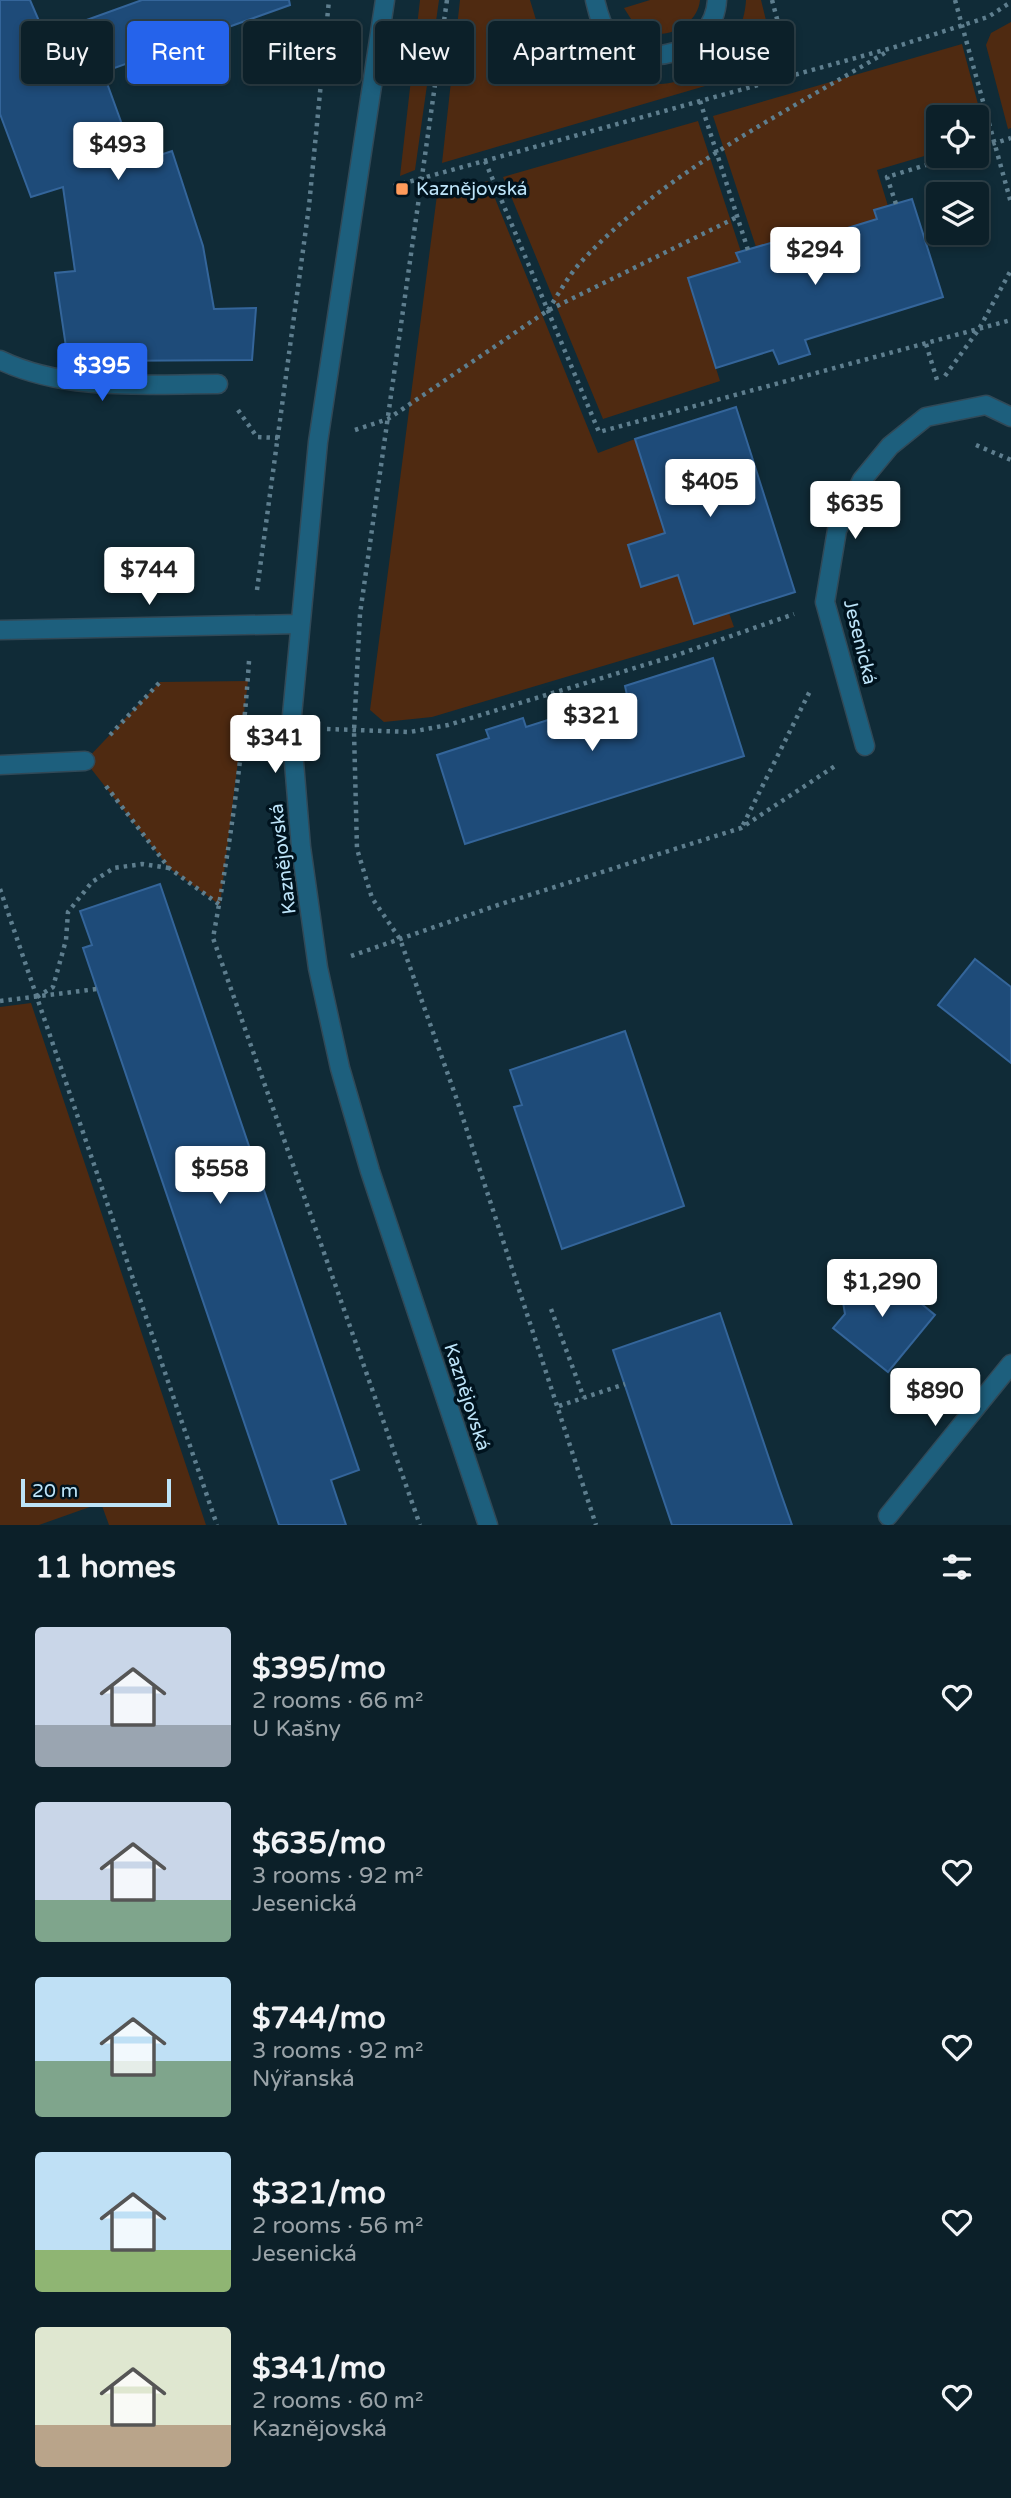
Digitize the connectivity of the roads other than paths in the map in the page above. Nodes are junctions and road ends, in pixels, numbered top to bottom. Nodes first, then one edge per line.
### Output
1 (385, 0) edge
2 (595, 0) edge
3 (717, 0) edge
4 (0, 360) edge
5 (218, 384) dead end
6 (1011, 417) edge
7 (299, 624) junction
8 (0, 630) edge
9 (865, 746) road end
10 (85, 761) road end
11 (0, 765) edge
12 (1011, 1364) edge
13 (888, 1516) dead end
14 (488, 1525) edge

1 - 7 street, Kaznějovská
2 - 3 street
4 - 5 street
6 - 9 street, Jesenická
7 - 8 street
7 - 14 street, Kaznějovská
10 - 11 street
12 - 13 street

